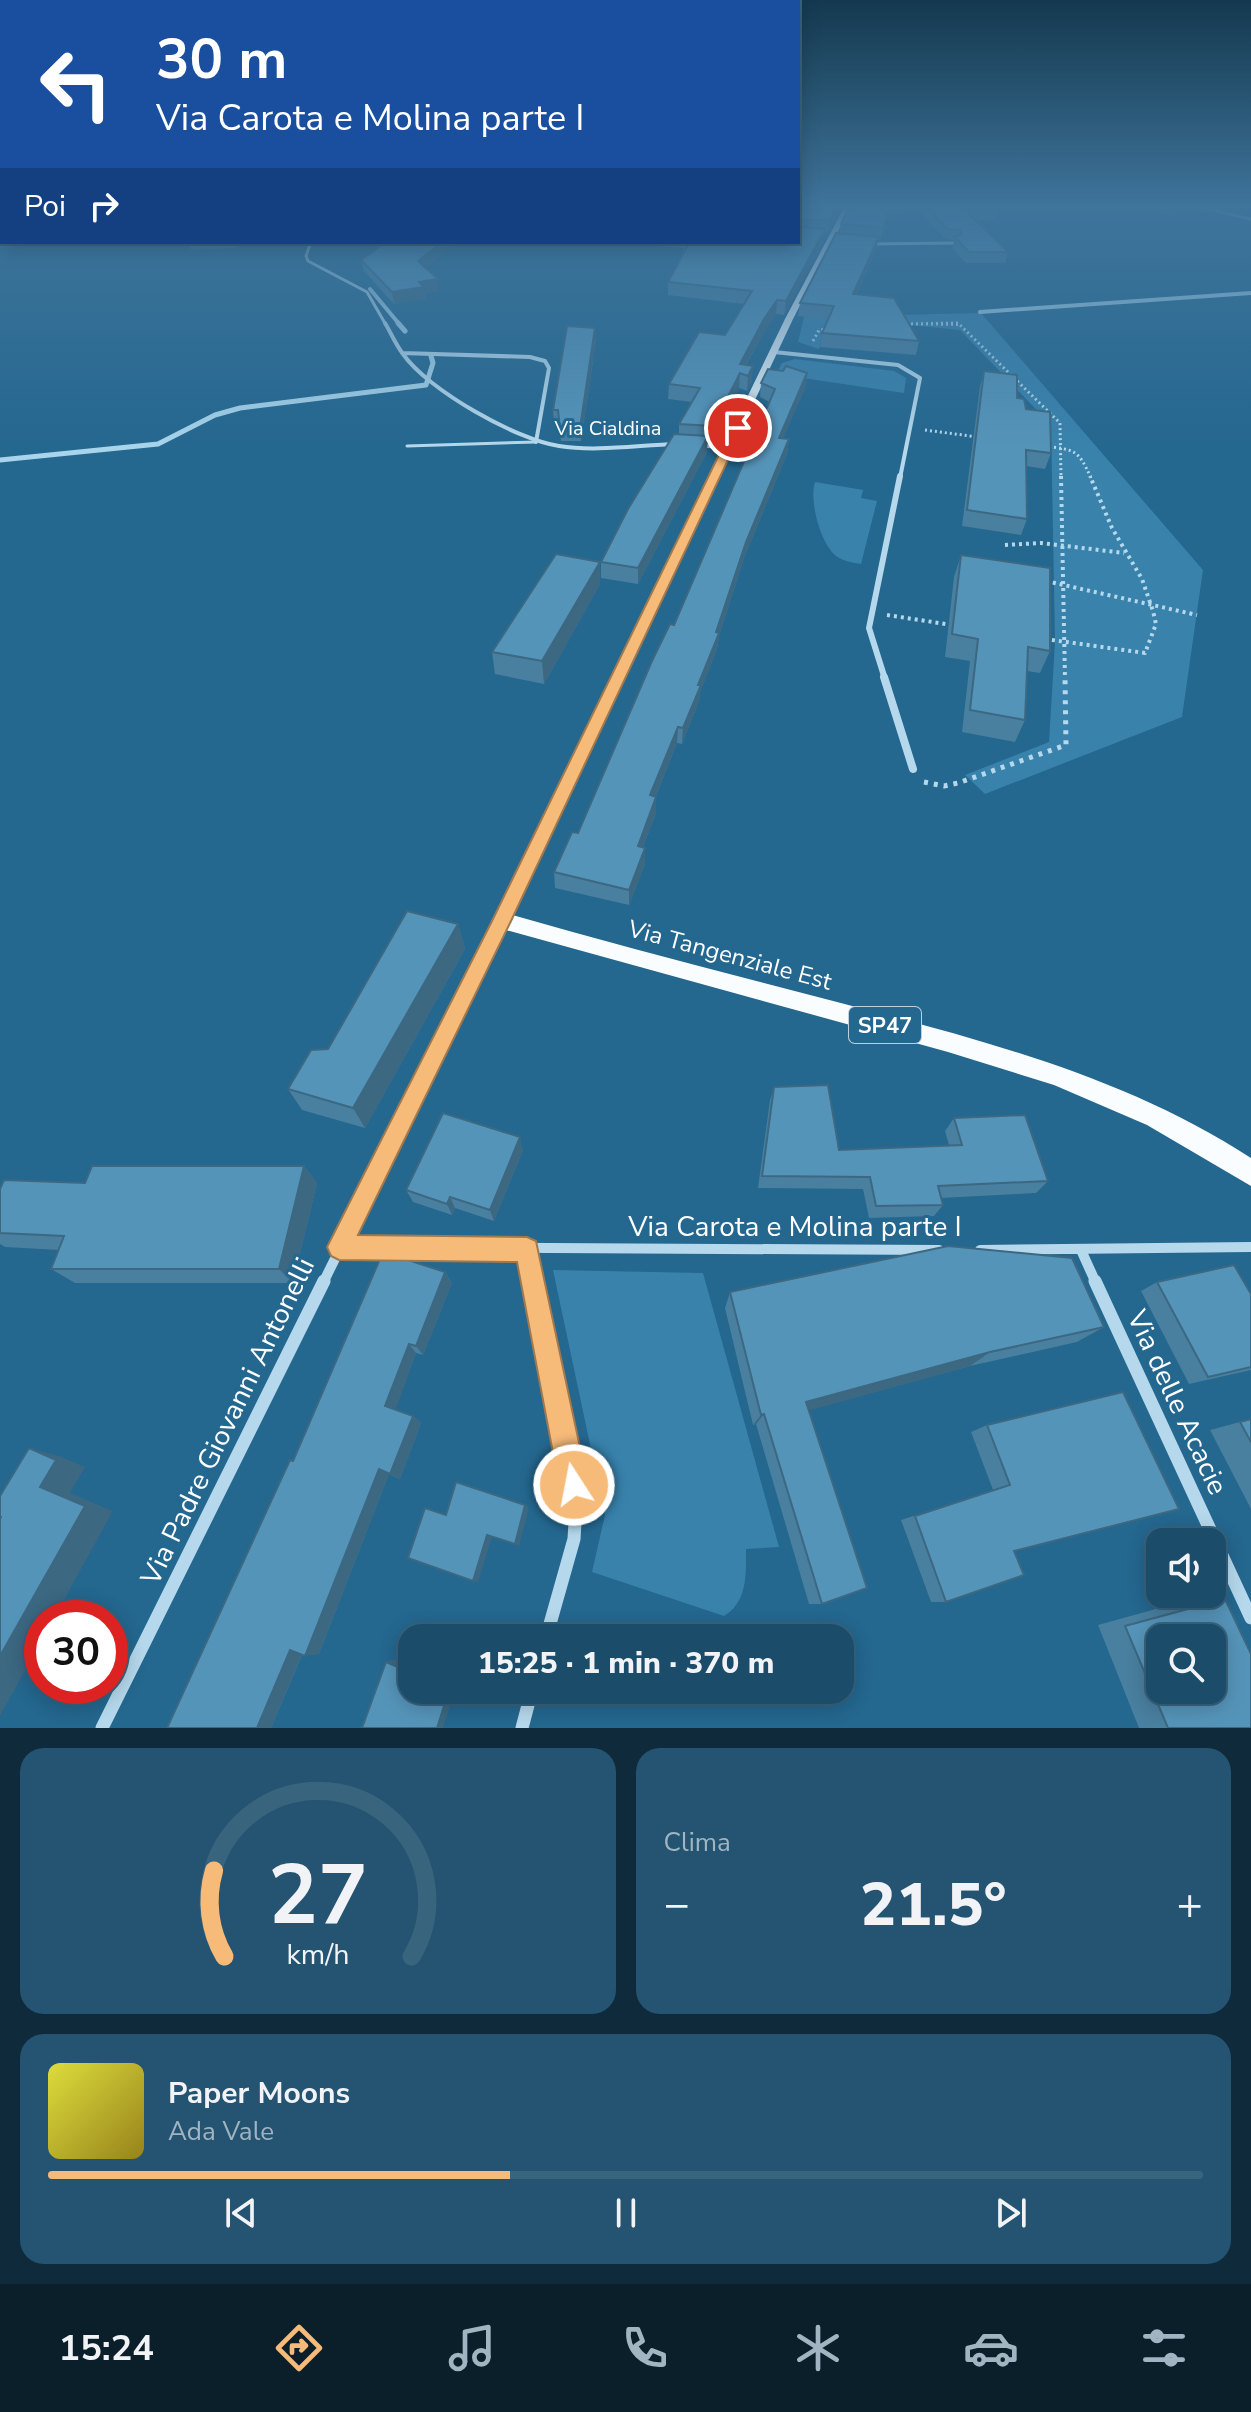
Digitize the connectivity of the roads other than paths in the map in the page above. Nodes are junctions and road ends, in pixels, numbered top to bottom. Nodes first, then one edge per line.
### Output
1 (357, 287) edge
2 (807, 287) edge
3 (774, 352) junction
4 (402, 353) junction
5 (536, 442) junction
6 (678, 444) edge
7 (691, 445) edge
8 (407, 446) dead end
9 (729, 448) junction
10 (913, 769) road end
11 (502, 921) junction
12 (1251, 1173) edge
13 (339, 1247) junction
14 (1251, 1247) edge
15 (527, 1249) junction
16 (955, 1250) edge
17 (971, 1250) edge
18 (1081, 1250) junction
19 (1251, 1618) edge
20 (550, 1624) edge
21 (528, 1704) edge
22 (102, 1728) edge
23 (522, 1728) edge

1 - 4 street, Via Cialdina
2 - 3 main road
3 - 9 main road
3 - 10 street
4 - 5 street, Via Cialdina
4 - 5 street, Via Cialdina
5 - 6 street, Via Cialdina
5 - 8 lane, Via Cialdina
7 - 9 street, Via Cialdina
9 - 11 main road
11 - 12 main road, Via Tangenziale Est / SP47
11 - 13 street, Via Padre Giovanni Antonelli
13 - 15 street, Via Carota e Molina parte I
13 - 22 street, Via Padre Giovanni Antonelli
14 - 18 street, Via Carota e Molina parte I
15 - 16 street, Via Carota e Molina parte I
15 - 20 street
17 - 18 street, Via Carota e Molina parte I
18 - 19 street, Via delle Acacie
21 - 23 street

